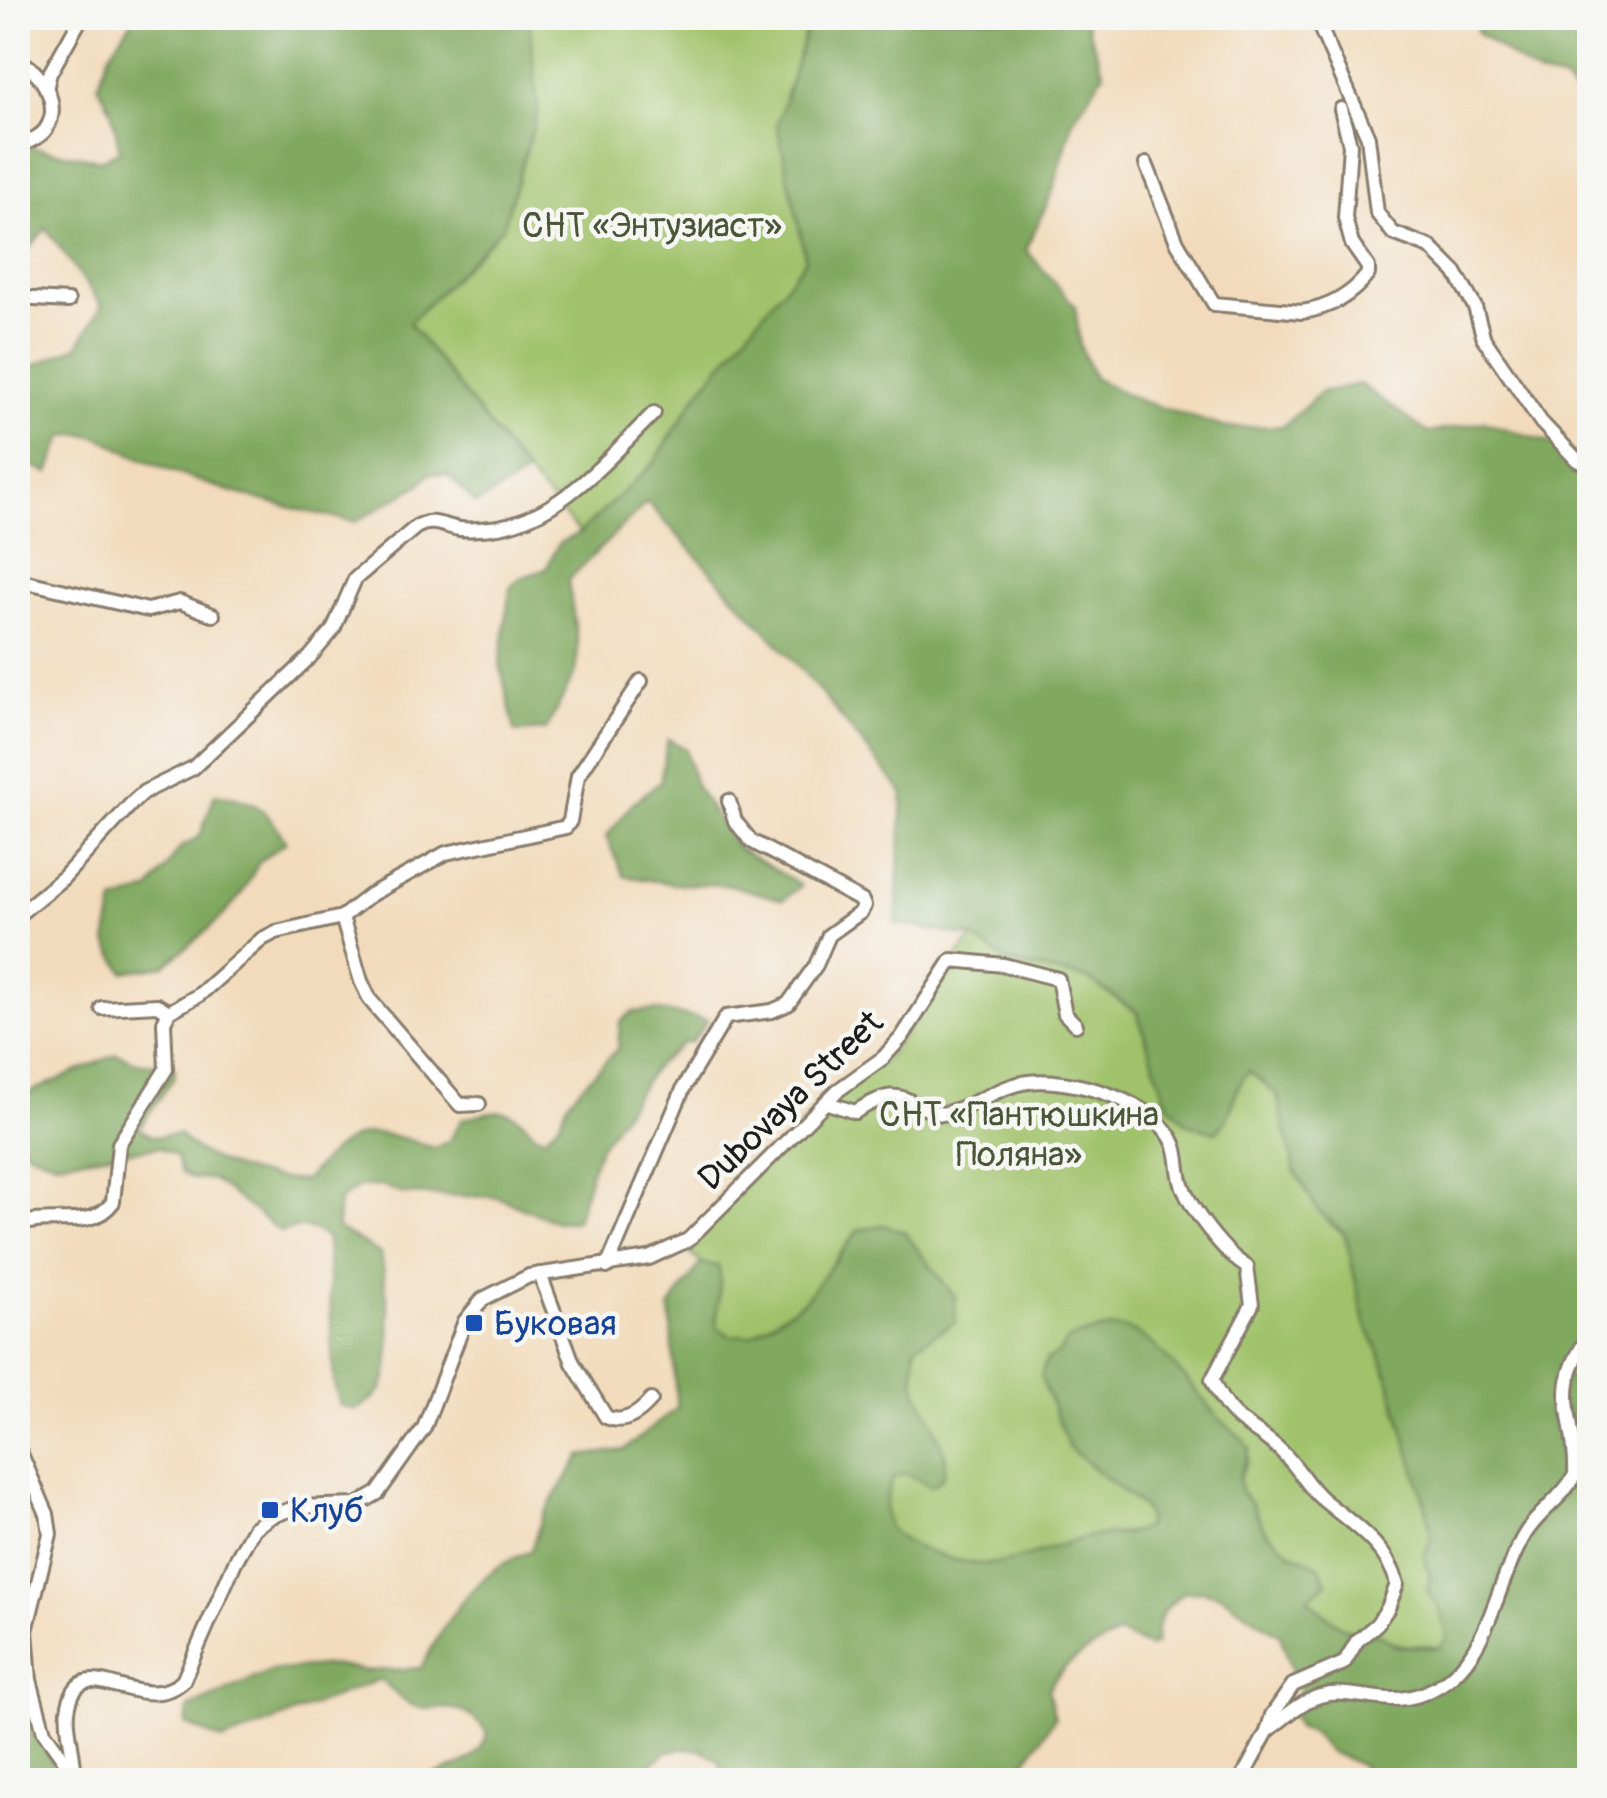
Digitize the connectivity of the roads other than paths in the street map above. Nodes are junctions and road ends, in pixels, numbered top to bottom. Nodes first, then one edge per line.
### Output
1 (80, 18) edge
2 (1316, 18) edge
3 (18, 60) edge
4 (46, 89) junction
5 (1340, 109) dead end
6 (18, 147) edge
7 (1146, 164) dead end
8 (18, 298) edge
9 (68, 300) dead end
10 (654, 413) dead end
11 (1590, 466) edge
12 (18, 580) edge
13 (213, 614) dead end
14 (642, 681) dead end
15 (729, 801) dead end
16 (18, 914) edge
17 (342, 918) junction
18 (102, 1008) dead end
19 (169, 1012) junction
20 (1076, 1026) dead end
21 (828, 1103) junction
22 (478, 1104) dead end
23 (18, 1226) edge
24 (607, 1267) junction
25 (540, 1274) junction
26 (1590, 1335) edge
27 (651, 1400) dead end
28 (18, 1447) edge
29 (1267, 1732) junction
30 (76, 1778) edge
31 (1241, 1780) edge

1 - 4 street
2 - 11 street
3 - 4 street
4 - 6 street
5 - 7 street
8 - 9 street
10 - 16 street
12 - 13 street
14 - 17 street
15 - 24 street
17 - 19 street
17 - 22 street
18 - 19 street
19 - 23 street
20 - 21 street, Dubovaya Street
21 - 24 street, Dubovaya Street
21 - 29 street, Dubovaya Street
24 - 25 street, Dubovaya Street
25 - 27 street
25 - 30 street, Dubovaya Street
26 - 29 street
28 - 30 street
29 - 31 street

